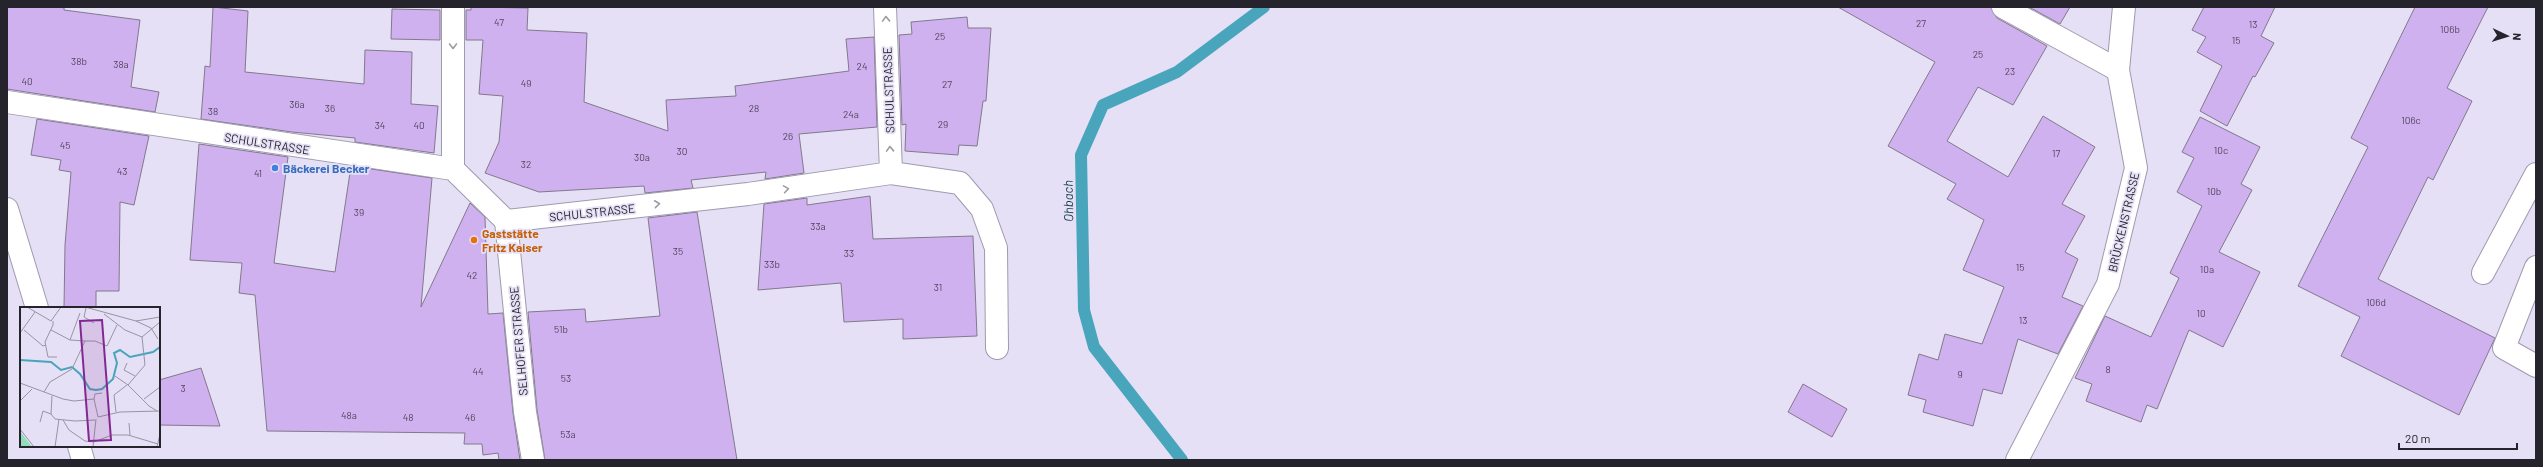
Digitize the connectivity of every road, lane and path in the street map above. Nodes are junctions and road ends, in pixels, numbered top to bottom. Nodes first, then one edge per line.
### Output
1 (453, 7) edge
2 (885, 7) edge
3 (2004, 7) edge
4 (2124, 7) edge
5 (2118, 70) junction
6 (7, 102) edge
7 (453, 169) junction
8 (891, 173) junction
9 (2536, 174) edge
10 (7, 210) edge
11 (506, 221) junction
12 (2536, 267) edge
13 (2482, 273) dead end
14 (37, 307) edge
15 (997, 348) dead end
16 (2536, 366) edge
17 (79, 447) edge
18 (83, 460) edge
19 (533, 460) edge
20 (2017, 460) edge

1 -> 7 street
8 -> 2 street, SCHULSTRASSE
3 - 5 street
4 - 5 street, BRÜCKENSTRASSE
5 - 20 street, BRÜCKENSTRASSE
6 - 7 street, SCHULSTRASSE
7 - 11 street
11 -> 8 street, SCHULSTRASSE
8 - 15 street
9 - 13 street
10 - 14 street
11 - 19 street, SELHOFER STRASSE
12 - 16 street
17 - 18 street

